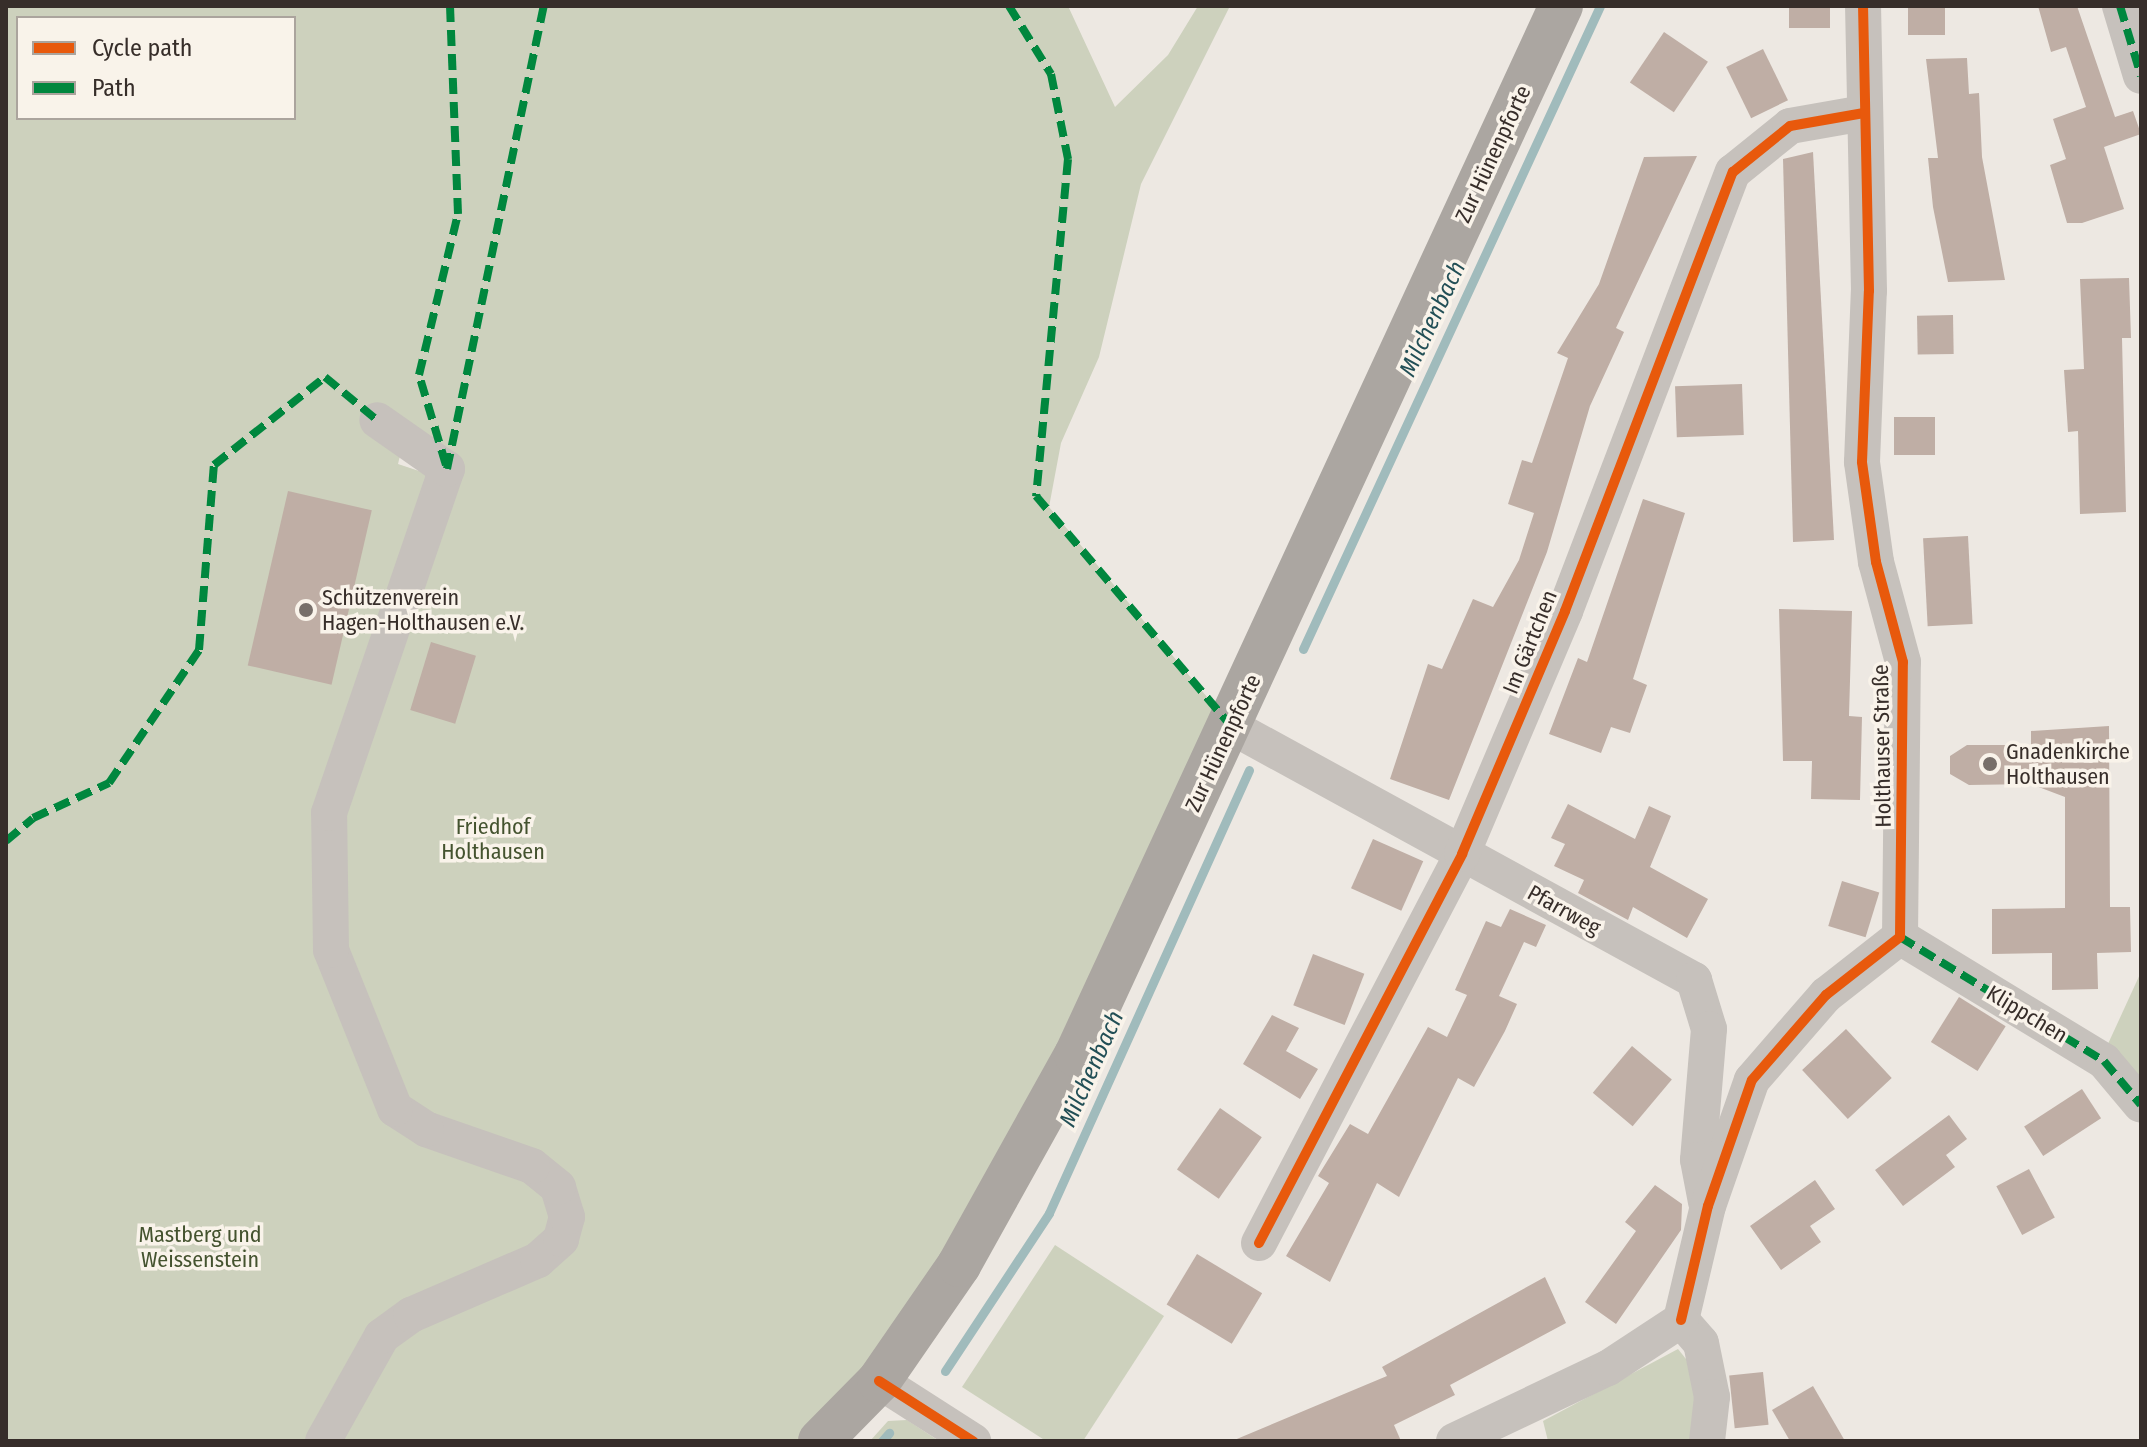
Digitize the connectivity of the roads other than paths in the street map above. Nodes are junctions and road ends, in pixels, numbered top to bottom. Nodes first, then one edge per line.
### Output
1 (1561, 6) edge
2 (1863, 6) edge
3 (2120, 6) edge
4 (2141, 76) edge
5 (1864, 113) junction
6 (377, 420) dead end
7 (1232, 727) junction
8 (1462, 854) junction
9 (1900, 937) junction
10 (2141, 1105) edge
11 (1708, 1206) junction
12 (1259, 1243) dead end
13 (1681, 1320) junction
14 (879, 1381) junction
15 (323, 1441) edge
16 (820, 1441) edge
17 (973, 1441) edge
18 (1454, 1441) edge
19 (1707, 1441) edge

1 - 7 main road, Zur Hünenpforte
2 - 5 street, Holthauser Straße
3 - 4 street
5 - 8 street, Im Gärtchen
5 - 9 street, Holthauser Straße
6 - 15 street
7 - 8 street, Pfarrweg
7 - 14 main road, Zur Hünenpforte
8 - 11 street, Pfarrweg
8 - 12 street, Im Gärtchen
9 - 10 street, Klippchen
9 - 11 street
11 - 13 street
13 - 18 street
13 - 19 street
14 - 16 main road, Zur Hünenpforte
14 - 17 street

